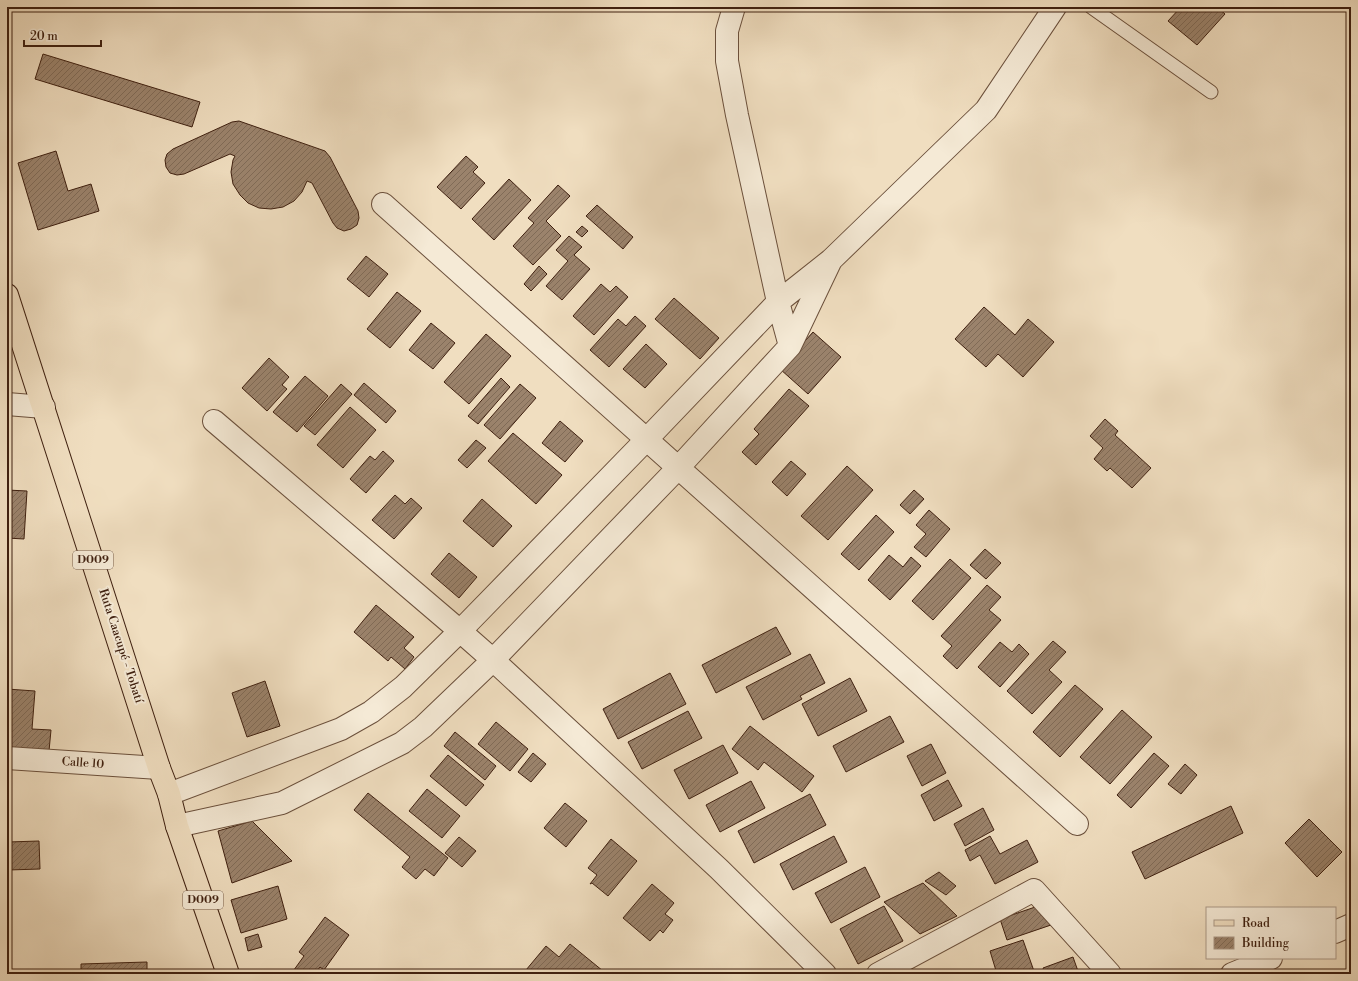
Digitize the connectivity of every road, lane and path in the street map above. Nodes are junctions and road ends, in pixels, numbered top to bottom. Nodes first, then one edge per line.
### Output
1 (734, 7) edge
2 (1055, 7) edge
3 (1091, 7) edge
4 (1211, 92) dead end
5 (383, 204) dead end
6 (831, 260) junction
7 (7, 295) edge
8 (778, 302) junction
9 (790, 346) junction
10 (7, 404) edge
11 (44, 407) junction
12 (214, 421) dead end
13 (646, 440) junction
14 (678, 468) junction
15 (460, 631) junction
16 (493, 660) junction
17 (7, 758) edge
18 (159, 768) junction
19 (169, 794) junction
20 (1076, 824) dead end
21 (178, 826) junction
22 (1351, 925) edge
23 (1336, 932) edge
24 (1269, 959) edge
25 (228, 974) edge
26 (825, 974) edge
27 (878, 974) edge
28 (1110, 974) edge
29 (1232, 974) edge

1 - 8 street
2 - 6 street
3 - 4 lane
5 - 13 street
6 - 8 street
6 - 9 street
7 - 11 main road, Ruta Caacupé - Tobatí / D009
8 - 9 street
8 - 13 street
9 - 14 street
10 - 11 street
11 - 18 main road, Ruta Caacupé - Tobatí / D009
12 - 15 street
13 - 14 street
13 - 15 street
14 - 16 street
14 - 20 street
15 - 16 street
15 - 19 street
16 - 21 street
16 - 26 street
17 - 18 street, Calle 10
18 - 19 main road, Ruta Caacupé - Tobatí / D009
19 - 21 main road, Ruta Caacupé - Tobatí / D009
21 - 25 main road, Ruta Caacupé - Tobatí / D009
22 - 23 street
24 - 29 street
27 - 28 street

